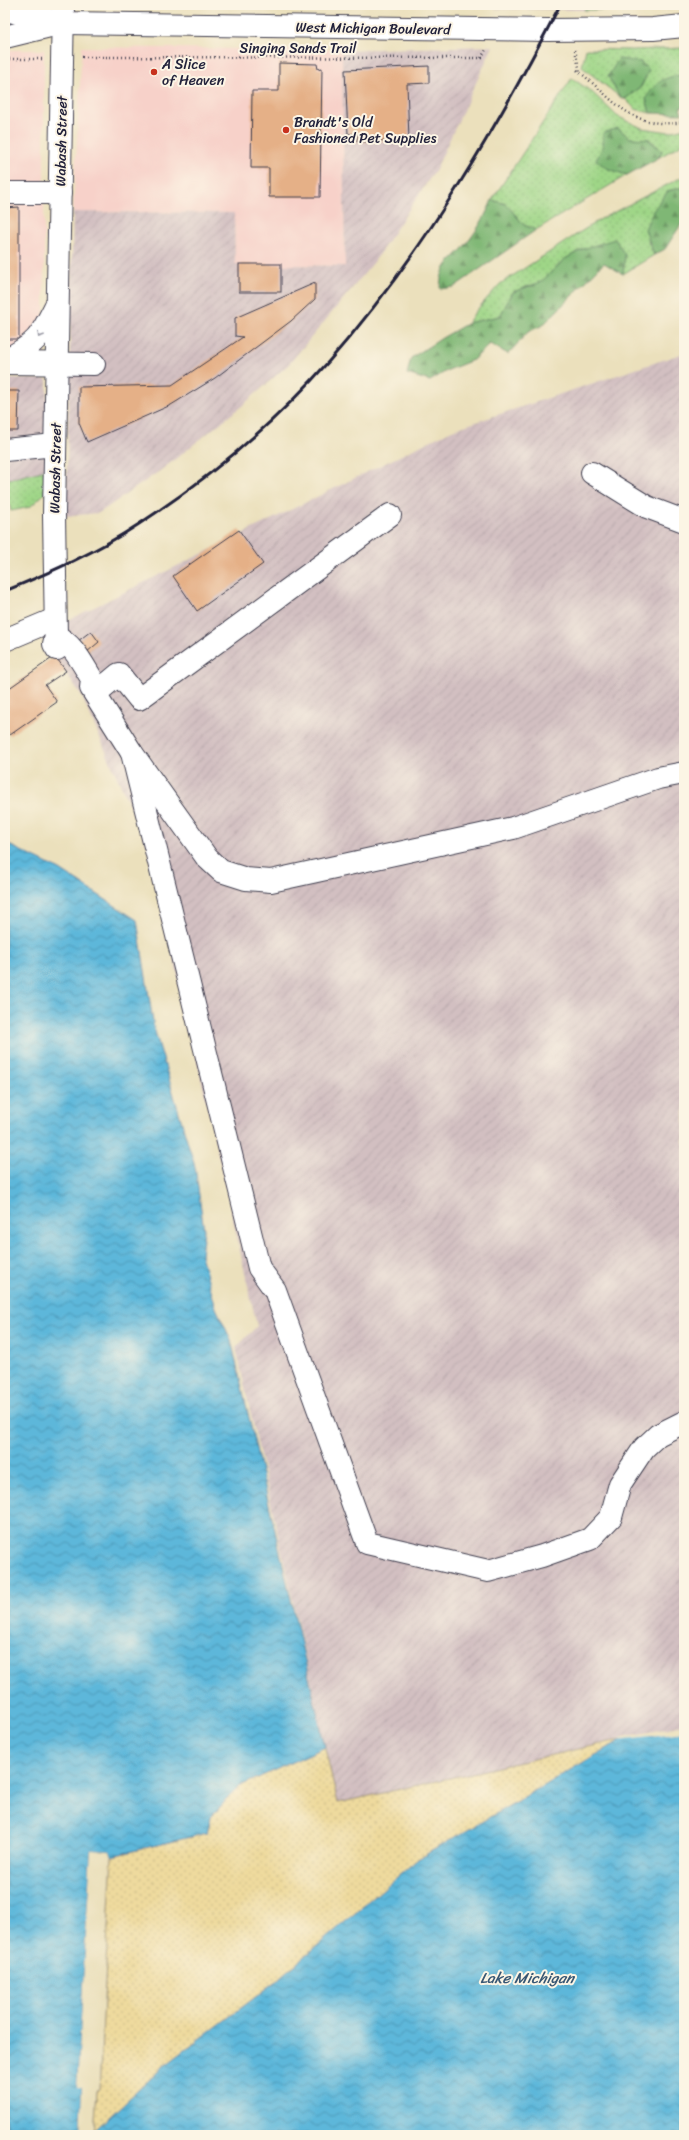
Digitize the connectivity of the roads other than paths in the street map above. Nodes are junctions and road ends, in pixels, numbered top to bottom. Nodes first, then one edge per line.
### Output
1 (5, 10) edge
2 (63, 14) edge
3 (684, 26) edge
4 (5, 37) edge
5 (5, 193) edge
6 (60, 193) junction
7 (58, 300) junction
8 (5, 362) edge
9 (57, 363) junction
10 (94, 364) dead end
11 (55, 445) junction
12 (5, 450) edge
13 (592, 473) dead end
14 (390, 515) dead end
15 (684, 521) edge
16 (55, 627) junction
17 (5, 640) edge
18 (93, 691) junction
19 (139, 699) junction
20 (111, 719) junction
21 (132, 753) junction
22 (684, 773) edge
23 (684, 1422) edge

1 - 2 street, West Michigan Boulevard
2 - 3 street, West Michigan Boulevard
2 - 4 street, West Michigan Boulevard
2 - 6 street, Wabash Street
5 - 6 street
6 - 7 street, Wabash Street
7 -> 8 street, Wabash Street
7 - 9 street, Wabash Street
8 - 9 street
9 - 10 street
9 - 11 street, Wabash Street
11 - 12 street
11 - 16 street, Wabash Street
13 - 15 street
14 - 19 street
16 - 17 street
16 - 18 street
18 - 19 street
18 - 20 street
19 - 20 street
20 - 21 street
21 - 22 street
21 - 23 street

